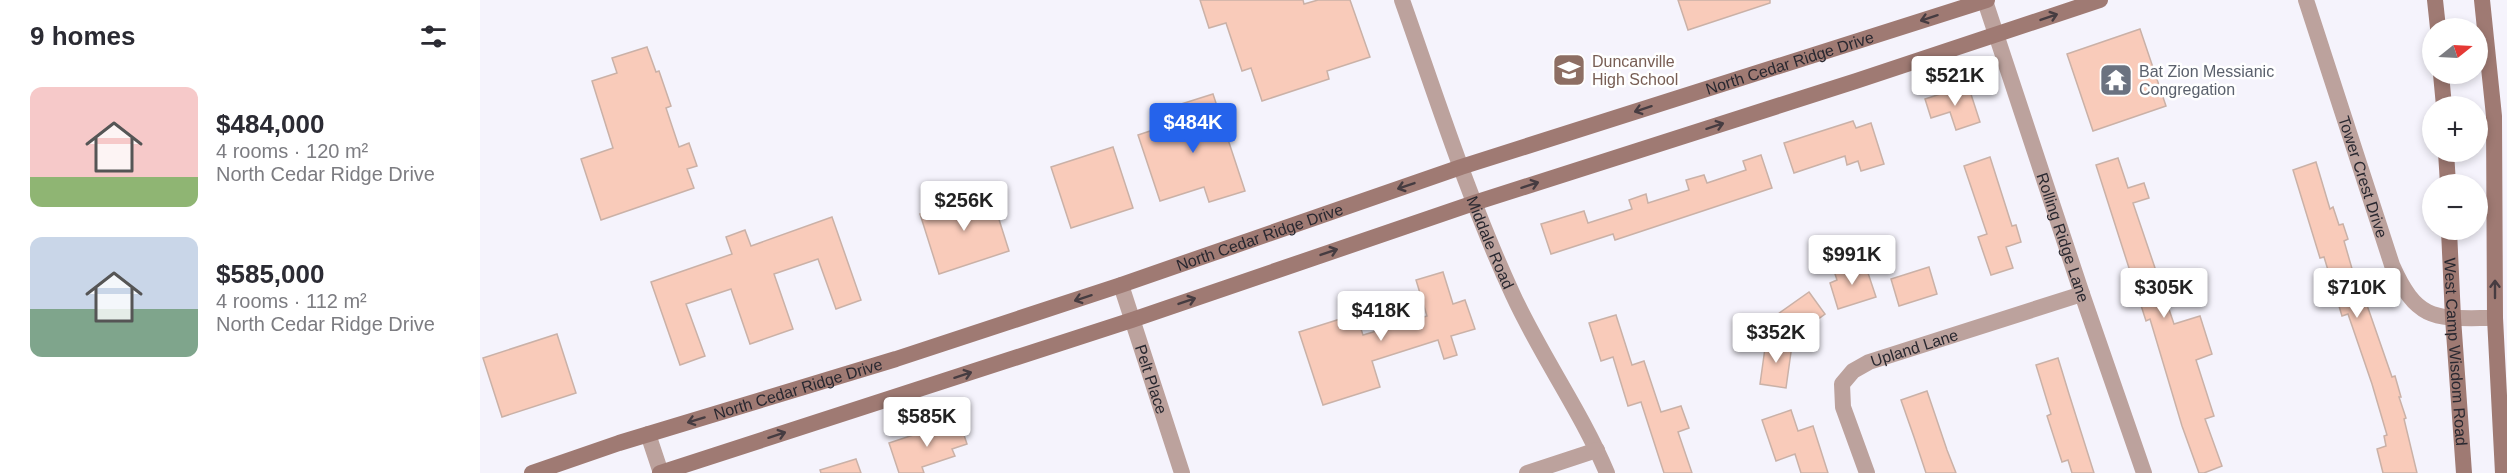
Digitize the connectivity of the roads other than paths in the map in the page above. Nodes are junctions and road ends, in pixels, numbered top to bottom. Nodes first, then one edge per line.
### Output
1 (1402, 0) edge
2 (1986, 0) edge
3 (2100, 0) edge
4 (2306, 0) edge
5 (2435, 0) edge
6 (2482, 0) edge
7 (2437, 18) edge
8 (1997, 35) junction
9 (2500, 116) edge
10 (1461, 167) junction
11 (1474, 203) junction
12 (2450, 240) edge
13 (1120, 285) junction
14 (2082, 294) junction
15 (2453, 318) junction
16 (2495, 318) junction
17 (1132, 320) junction
18 (648, 434) junction
19 (1597, 450) junction
20 (532, 473) edge
21 (661, 473) edge
22 (1182, 473) edge
23 (1527, 473) edge
24 (1607, 473) edge
25 (1867, 473) edge
26 (2144, 473) edge
27 (2464, 473) edge
28 (2503, 473) edge

1 - 10 street, Middale Road
2 - 8 street, Rolling Ridge Lane
2 -> 10 main road, North Cedar Ridge Drive
8 -> 3 main road
4 - 15 street, Tower Crest Drive
5 - 7 main road
6 - 9 main road
11 -> 8 main road
8 - 14 street, Rolling Ridge Lane
16 -> 9 main road
10 - 11 street, Middale Road
10 -> 13 main road, North Cedar Ridge Drive
17 -> 11 main road
11 - 19 street, Middale Road
12 - 15 main road, West Camp Wisdom Road
13 - 17 street, Pelt Place
13 -> 18 main road, North Cedar Ridge Drive
14 - 25 street, Upland Lane
14 - 26 street, Rolling Ridge Lane
15 - 16 street, Tower Crest Drive
15 - 27 main road, West Camp Wisdom Road
16 - 28 main road
21 -> 17 main road
17 - 22 street, Pelt Place
18 - 20 main road, North Cedar Ridge Drive
18 - 21 street
19 - 23 street
19 - 24 street, Middale Road

